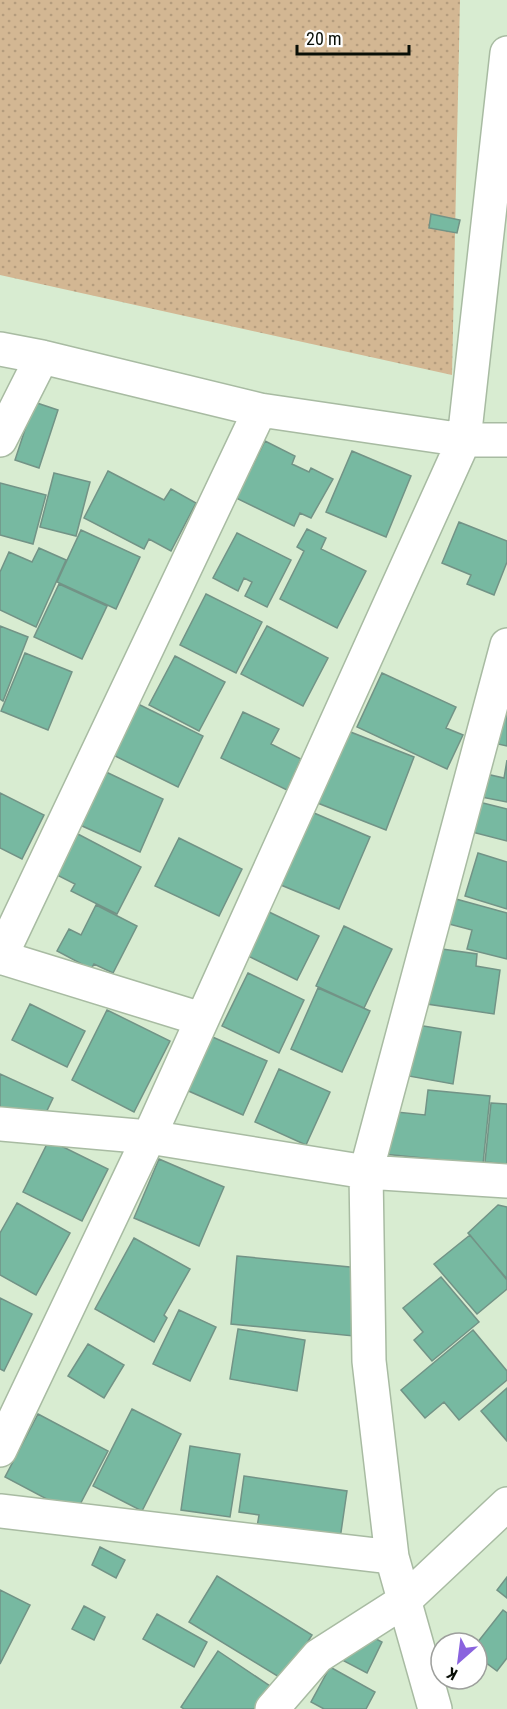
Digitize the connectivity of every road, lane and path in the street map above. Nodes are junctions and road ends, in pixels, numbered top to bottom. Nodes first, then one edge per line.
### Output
1 (507, 53) edge
2 (500, 170) edge
3 (0, 349) edge
4 (42, 357) junction
5 (260, 410) junction
6 (0, 440) edge
7 (464, 440) junction
8 (507, 440) edge
9 (507, 645) edge
10 (0, 957) edge
11 (201, 1020) junction
12 (0, 1124) edge
13 (149, 1137) junction
14 (366, 1172) junction
15 (507, 1181) edge
16 (0, 1450) edge
17 (507, 1504) edge
18 (0, 1511) edge
19 (392, 1557) junction
20 (404, 1601) junction
21 (272, 1709) edge
22 (435, 1709) edge

1 - 2 street
2 - 7 street
3 - 4 street
4 - 5 street
4 - 6 street
5 - 7 street
5 - 10 street
7 - 8 street
7 - 11 street
9 - 14 street
10 - 11 street
11 - 13 street
12 - 13 street
13 - 14 street
13 - 16 street
14 - 15 street
14 - 19 street
17 - 20 street
18 - 19 street
19 - 20 street
20 - 21 street
20 - 22 street

